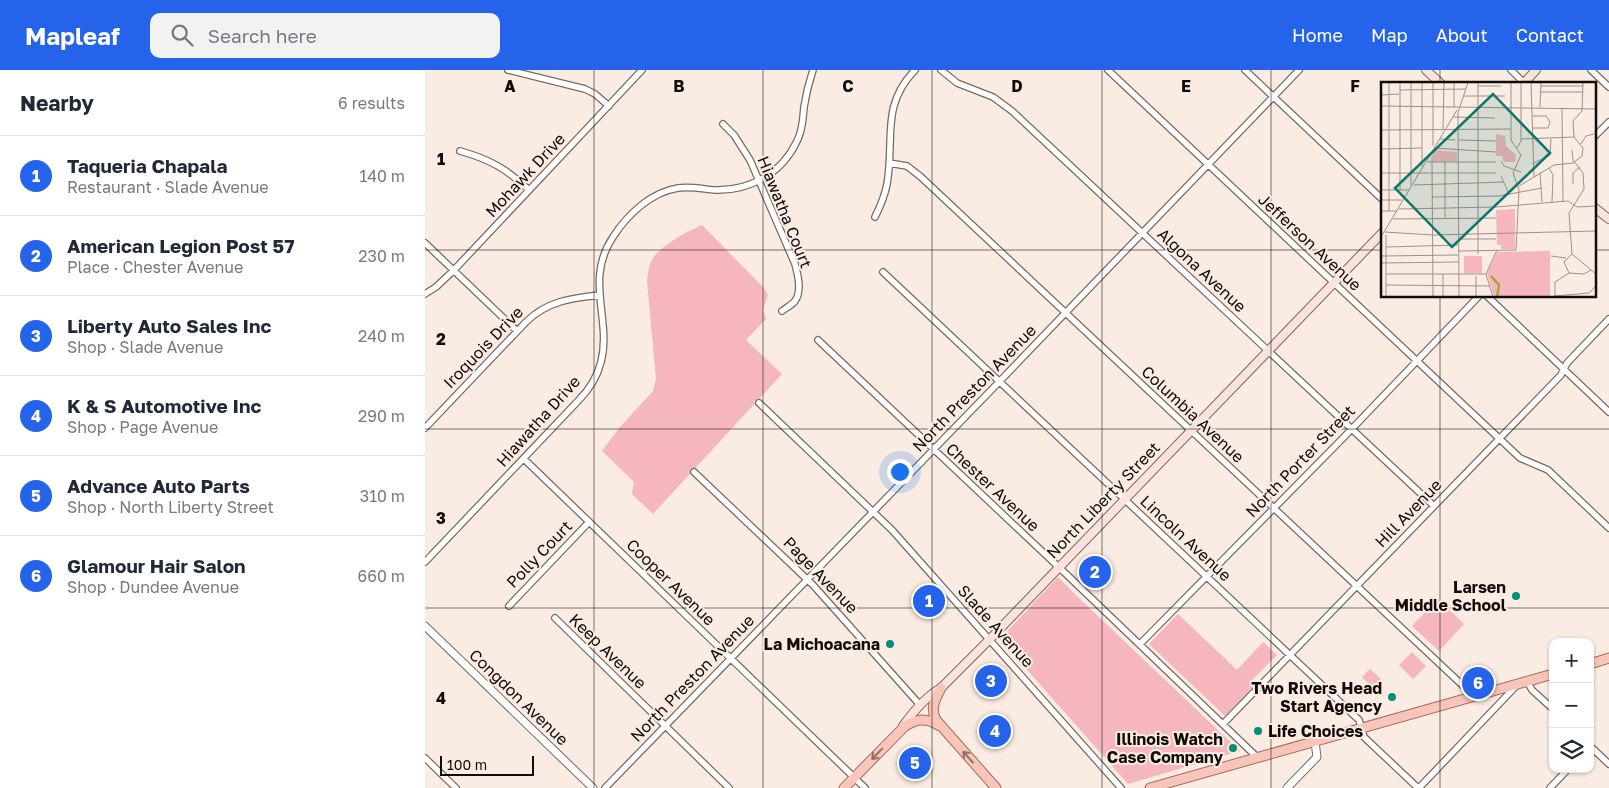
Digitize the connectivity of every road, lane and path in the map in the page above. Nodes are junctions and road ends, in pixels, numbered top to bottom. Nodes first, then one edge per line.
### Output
1 (508, 70) edge
2 (642, 70) edge
3 (813, 70) edge
4 (915, 70) edge
5 (941, 70) edge
6 (1108, 70) edge
7 (1245, 70) edge
8 (1299, 70) edge
9 (1426, 70) edge
10 (1511, 70) edge
11 (1537, 70) edge
12 (1591, 70) edge
13 (1439, 82) edge
14 (1523, 82) edge
15 (1525, 82) edge
16 (1609, 87) edge
17 (1273, 97) junction
18 (609, 106) junction
19 (1609, 122) edge
20 (723, 124) dead end
21 (1597, 134) edge
22 (459, 151) dead end
23 (889, 163) junction
24 (1208, 165) junction
25 (759, 181) junction
26 (529, 190) junction
27 (1381, 198) edge
28 (1597, 209) edge
29 (875, 217) dead end
30 (1609, 218) edge
31 (1143, 234) junction
32 (1381, 234) edge
33 (425, 243) edge
34 (454, 270) junction
35 (883, 272) dead end
36 (1334, 283) junction
37 (425, 294) edge
38 (600, 295) junction
39 (1477, 298) edge
40 (1489, 298) edge
41 (782, 311) dead end
42 (1065, 314) junction
43 (1609, 319) edge
44 (517, 331) junction
45 (818, 340) dead end
46 (1268, 351) junction
47 (1417, 361) junction
48 (1564, 369) junction
49 (999, 382) junction
50 (759, 403) dead end
51 (1609, 412) edge
52 (425, 428) edge
53 (1190, 430) junction
54 (1351, 430) junction
55 (1499, 439) junction
56 (933, 449) junction
57 (524, 458) junction
58 (694, 472) dead end
59 (1125, 499) junction
60 (1434, 506) junction
61 (1273, 509) junction
62 (873, 511) junction
63 (589, 522) junction
64 (1609, 528) edge
65 (425, 562) edge
66 (1059, 567) junction
67 (1207, 576) junction
68 (807, 579) junction
69 (1356, 586) junction
70 (509, 606) dead end
71 (555, 618) dead end
72 (425, 626) edge
73 (989, 640) junction
74 (1140, 644) junction
75 (1290, 655) junction
76 (1609, 658) edge
77 (730, 659) junction
78 (1594, 663) edge
79 (1549, 675) edge
80 (1527, 682) junction
81 (1517, 684) junction
82 (941, 688) junction
83 (1473, 696) junction
84 (920, 705) junction
85 (1549, 705) edge
86 (1223, 724) junction
87 (665, 726) junction
88 (940, 726) junction
89 (1363, 728) junction
90 (900, 730) junction
91 (1315, 742) junction
92 (1594, 750) edge
93 (425, 758) edge
94 (1258, 758) junction
95 (1609, 764) edge
96 (1564, 773) edge
97 (854, 778) junction
98 (456, 788) edge
99 (593, 788) edge
100 (605, 788) edge
101 (729, 788) edge
102 (844, 788) edge
103 (865, 788) edge
104 (996, 788) edge
105 (1121, 788) edge
106 (1150, 788) edge
107 (1287, 788) edge
108 (1418, 788) edge
109 (1550, 788) edge

1 - 18 street
2 - 18 street, Mohawk Drive
3 - 25 street, Hiawatha Drive
4 - 23 street
5 - 31 street, Algona Avenue
6 - 24 street, Jefferson Avenue
7 - 17 street
8 - 17 street, North Preston Avenue
9 - 13 main road
10 - 14 street
11 - 15 main road
12 - 16 street
17 - 24 street, North Preston Avenue
17 - 27 street
18 - 26 street, Mohawk Drive
19 - 21 street
20 - 25 street, Hiawatha Court
22 - 26 street
23 - 29 street
23 - 42 street, Columbia Avenue
24 - 31 street, North Preston Avenue
24 - 36 street, Jefferson Avenue
25 - 38 street, Hiawatha Drive
25 - 41 street, Hiawatha Court
26 - 34 street, Mohawk Drive
28 - 30 main road
31 - 42 street, North Preston Avenue
31 - 46 street, Algona Avenue
32 - 36 main road, North Liberty Street
33 - 34 street
34 - 37 street, Mohawk Drive
34 - 44 street
35 - 49 street, Lincoln Avenue
36 - 46 main road, North Liberty Street
36 - 47 street, Jefferson Avenue
38 - 44 street, Iroquois Drive
38 - 57 street, Hiawatha Drive
39 - 47 street, North Porter Street
40 - 48 street
42 - 49 street, North Preston Avenue
42 - 53 street, Columbia Avenue
43 - 48 street, Hill Avenue
44 - 52 street, Iroquois Drive
45 - 56 street, Chester Avenue
46 - 53 main road, North Liberty Street
46 - 54 street, Algona Avenue
47 - 54 street, North Porter Street
47 - 55 street, Jefferson Avenue
48 - 51 street
48 - 55 street, Hill Avenue
49 - 56 street, North Preston Avenue
49 - 59 street, Lincoln Avenue
50 - 62 street, Slade Avenue
53 - 59 main road, North Liberty Street
53 - 61 street, Columbia Avenue
54 - 60 street, Algona Avenue
54 - 61 street, North Porter Street
55 - 60 street, Hill Avenue
55 - 64 street, Jefferson Avenue
56 - 62 street, North Preston Avenue
56 - 66 street, Chester Avenue
57 - 63 street, Cooper Avenue
57 - 65 street, Hiawatha Drive
58 - 68 street, Page Avenue
59 - 66 main road, North Liberty Street
59 - 67 street, Lincoln Avenue
60 - 69 street, Hill Avenue
61 - 67 street, North Porter Street
61 - 69 street, Columbia Avenue
62 - 68 street, North Preston Avenue
62 - 73 street, Slade Avenue
63 - 70 street, Polly Court
63 - 77 street, Cooper Avenue
66 - 73 main road, North Liberty Street
66 - 74 street, Chester Avenue
67 - 74 street, North Porter Street
67 - 75 street, Lincoln Avenue
68 - 77 street, North Preston Avenue
68 - 84 street, Page Avenue
69 - 75 street, Hill Avenue
69 - 83 street, Columbia Avenue
71 - 87 street, Keep Avenue
72 - 99 street, Congdon Avenue
73 - 82 main road, North Liberty Street
73 - 105 street, Slade Avenue
74 - 86 street, Chester Avenue
75 - 86 street, Hill Avenue
75 - 89 street, Lincoln Avenue
76 - 78 main road
77 - 87 street, North Preston Avenue
77 - 97 street, Cooper Avenue
79 - 80 main road
80 - 81 main road
80 - 85 street
81 - 83 main road
81 - 108 street
82 - 84 main road, North Liberty Street
82 - 88 main road
83 - 89 main road
84 - 90 main road, North Liberty Street
86 - 94 street, Chester Avenue
87 - 100 street, North Preston Avenue
87 - 101 street, Keep Avenue
88 - 90 main road
104 -> 88 main road
89 - 91 main road
89 - 108 street, Lincoln Avenue
90 -> 97 main road, North Liberty Street
91 - 94 main road
91 - 107 street
92 - 95 street
93 - 98 street
94 - 106 main road
96 - 109 street
97 - 102 main road, North Liberty Street
97 - 103 street, Cooper Avenue

